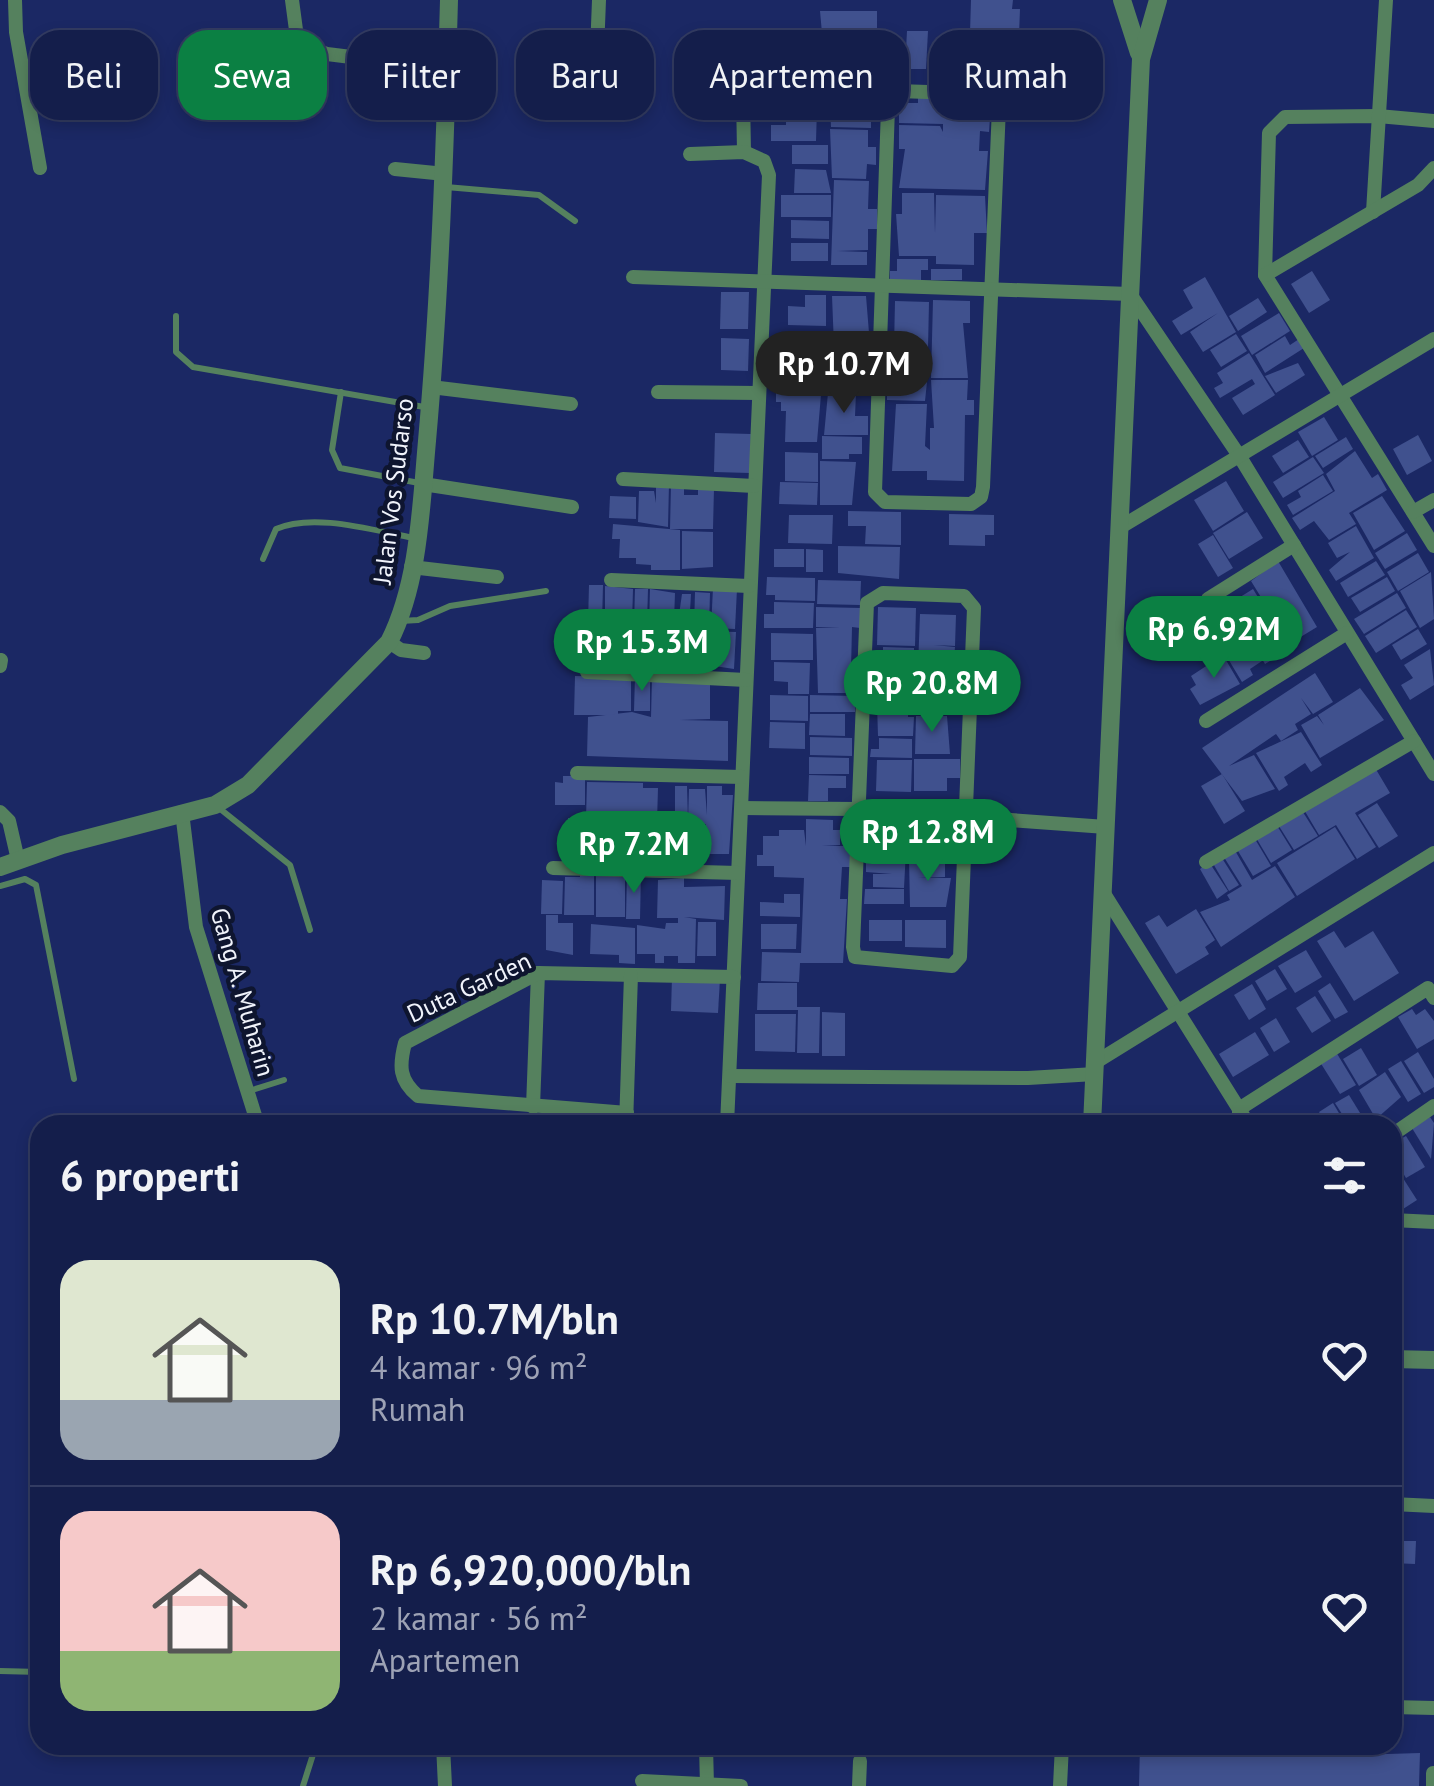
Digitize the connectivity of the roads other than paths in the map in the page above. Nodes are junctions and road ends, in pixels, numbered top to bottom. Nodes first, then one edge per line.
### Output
1 (16, 0) edge
2 (292, 0) edge
3 (450, 0) edge
4 (599, 0) edge
5 (1125, 0) edge
6 (1146, 0) edge
7 (1158, 0) edge
8 (1386, 0) edge
9 (449, 30) edge
10 (598, 30) edge
11 (347, 56) edge
12 (1140, 59) junction
13 (1378, 116) junction
14 (447, 120) edge
15 (744, 120) edge
16 (1434, 120) edge
17 (744, 152) junction
18 (690, 154) dead end
19 (40, 168) dead end
20 (1434, 168) edge
21 (395, 170) dead end
22 (445, 180) junction
23 (1373, 212) junction
24 (576, 221) dead end
25 (1265, 275) junction
26 (633, 277) dead end
27 (764, 280) junction
28 (883, 282) junction
29 (990, 289) junction
30 (1130, 294) junction
31 (176, 316) dead end
32 (1434, 339) edge
33 (431, 387) junction
34 (341, 392) junction
35 (658, 392) dead end
36 (758, 394) junction
37 (1340, 396) junction
38 (571, 404) dead end
39 (430, 408) junction
40 (1240, 457) junction
41 (622, 480) dead end
42 (423, 484) junction
43 (754, 486) junction
44 (1434, 500) edge
45 (572, 507) dead end
46 (1413, 512) junction
47 (1119, 528) junction
48 (416, 538) junction
49 (1294, 545) junction
50 (1434, 546) edge
51 (263, 559) dead end
52 (412, 567) junction
53 (497, 577) dead end
54 (611, 580) dead end
55 (749, 586) junction
56 (546, 591) dead end
57 (1208, 600) dead end
58 (400, 621) junction
59 (1348, 633) junction
60 (389, 642) junction
61 (424, 653) dead end
62 (587, 672) dead end
63 (746, 680) junction
64 (1206, 721) dead end
65 (1414, 741) junction
66 (576, 774) dead end
67 (1434, 774) edge
68 (742, 777) junction
69 (215, 805) junction
70 (742, 808) junction
71 (858, 809) junction
72 (0, 812) edge
73 (182, 812) junction
74 (967, 816) junction
75 (1106, 828) junction
76 (1434, 854) edge
77 (1206, 862) dead end
78 (9, 863) edge
79 (553, 868) dead end
80 (738, 873) junction
81 (0, 886) edge
82 (1103, 892) junction
83 (310, 930) dead end
84 (538, 973) junction
85 (631, 975) junction
86 (734, 977) junction
87 (1434, 998) edge
88 (1177, 1010) junction
89 (1095, 1068) junction
90 (730, 1076) junction
91 (74, 1079) dead end
92 (284, 1080) dead end
93 (249, 1091) junction
94 (1434, 1106) edge
95 (533, 1107) junction
96 (255, 1115) edge
97 (580, 1115) edge
98 (627, 1115) edge
99 (728, 1115) edge
100 (1093, 1115) edge
101 (1238, 1115) edge
102 (1242, 1115) edge
103 (1402, 1127) edge
104 (1402, 1220) edge
105 (1434, 1222) edge
106 (1402, 1359) edge
107 (1434, 1360) edge
108 (1402, 1504) edge
109 (1434, 1506) edge
110 (0, 1672) edge
111 (30, 1672) edge
112 (1434, 1692) edge
113 (1402, 1707) edge
114 (1434, 1708) edge
115 (313, 1755) edge
116 (443, 1755) edge
117 (706, 1755) edge
118 (1062, 1755) edge
119 (860, 1761) dead end
120 (1433, 1773) edge
121 (642, 1780) dead end
122 (707, 1785) edge
123 (303, 1786) edge
124 (445, 1786) edge
125 (741, 1786) edge
126 (859, 1786) edge
127 (1060, 1786) edge
128 (1433, 1786) edge

1 - 19 street
2 - 11 street
3 - 9 street, Jalan Vos Sudarso
4 - 10 street
5 - 6 street
5 - 12 street
7 - 12 street
8 - 13 street
12 - 30 street
13 - 16 street
13 - 23 street
13 - 25 street
14 - 22 street, Jalan Vos Sudarso
15 - 17 street
17 - 18 street
17 - 27 street
20 - 23 street
21 - 22 street
22 - 24 lane
22 - 33 street, Jalan Vos Sudarso
23 - 25 street
25 - 37 street
26 - 27 street
27 - 28 street
27 - 36 street
28 - 29 street
28 - 29 street
28 - 29 street
29 - 30 street
30 - 40 street
30 - 47 street
31 - 34 lane
32 - 37 street
33 - 38 street
33 - 39 street, Jalan Vos Sudarso
34 - 39 lane
34 - 42 lane
35 - 36 street
36 - 43 street
37 - 40 street
37 - 46 street
39 - 42 street, Jalan Vos Sudarso
40 - 47 street
40 - 49 street
41 - 43 street
42 - 45 street
42 - 48 street, Jalan Vos Sudarso
43 - 55 street
44 - 46 street
46 - 50 street
47 - 75 street
48 - 51 lane
48 - 52 street, Jalan Vos Sudarso
49 - 57 street
49 - 59 street
52 - 53 street
52 - 58 street, Jalan Vos Sudarso
54 - 55 street
55 - 63 street
56 - 58 lane
58 - 60 street, Jalan Vos Sudarso
59 - 64 street
59 - 65 street
60 - 61 street
60 - 69 street, Jalan Vos Sudarso
62 - 63 street
63 - 68 street
65 - 67 street
65 - 77 street
66 - 68 street
68 - 70 street
69 - 73 street, Jalan Vos Sudarso
69 - 83 lane
70 - 71 street
70 - 80 street
71 - 74 street
71 - 74 street
71 - 74 street
72 - 78 street
73 - 78 street, Jalan Vos Sudarso
73 - 93 street, Gang A. Muharin
74 - 75 street
75 - 82 street
76 - 88 street
79 - 80 street
80 - 86 street
81 - 91 lane
82 - 88 street
82 - 89 street
84 - 85 street, Duta Garden
84 - 95 street
84 - 95 street, Duta Garden
85 - 86 street, Duta Garden
85 - 98 street
86 - 90 street
87 - 102 street
88 - 89 street
88 - 101 street
89 - 90 street
89 - 100 street
90 - 99 street
92 - 93 lane
93 - 96 street, Gang A. Muharin
94 - 103 street
95 - 97 street, Duta Garden
104 - 105 street
106 - 107 street
108 - 109 street
110 - 111 lane
112 - 114 street
113 - 114 street
115 - 123 lane
116 - 124 street
117 - 122 street
118 - 127 street
119 - 126 street
120 - 128 street
121 - 122 street
122 - 125 street

